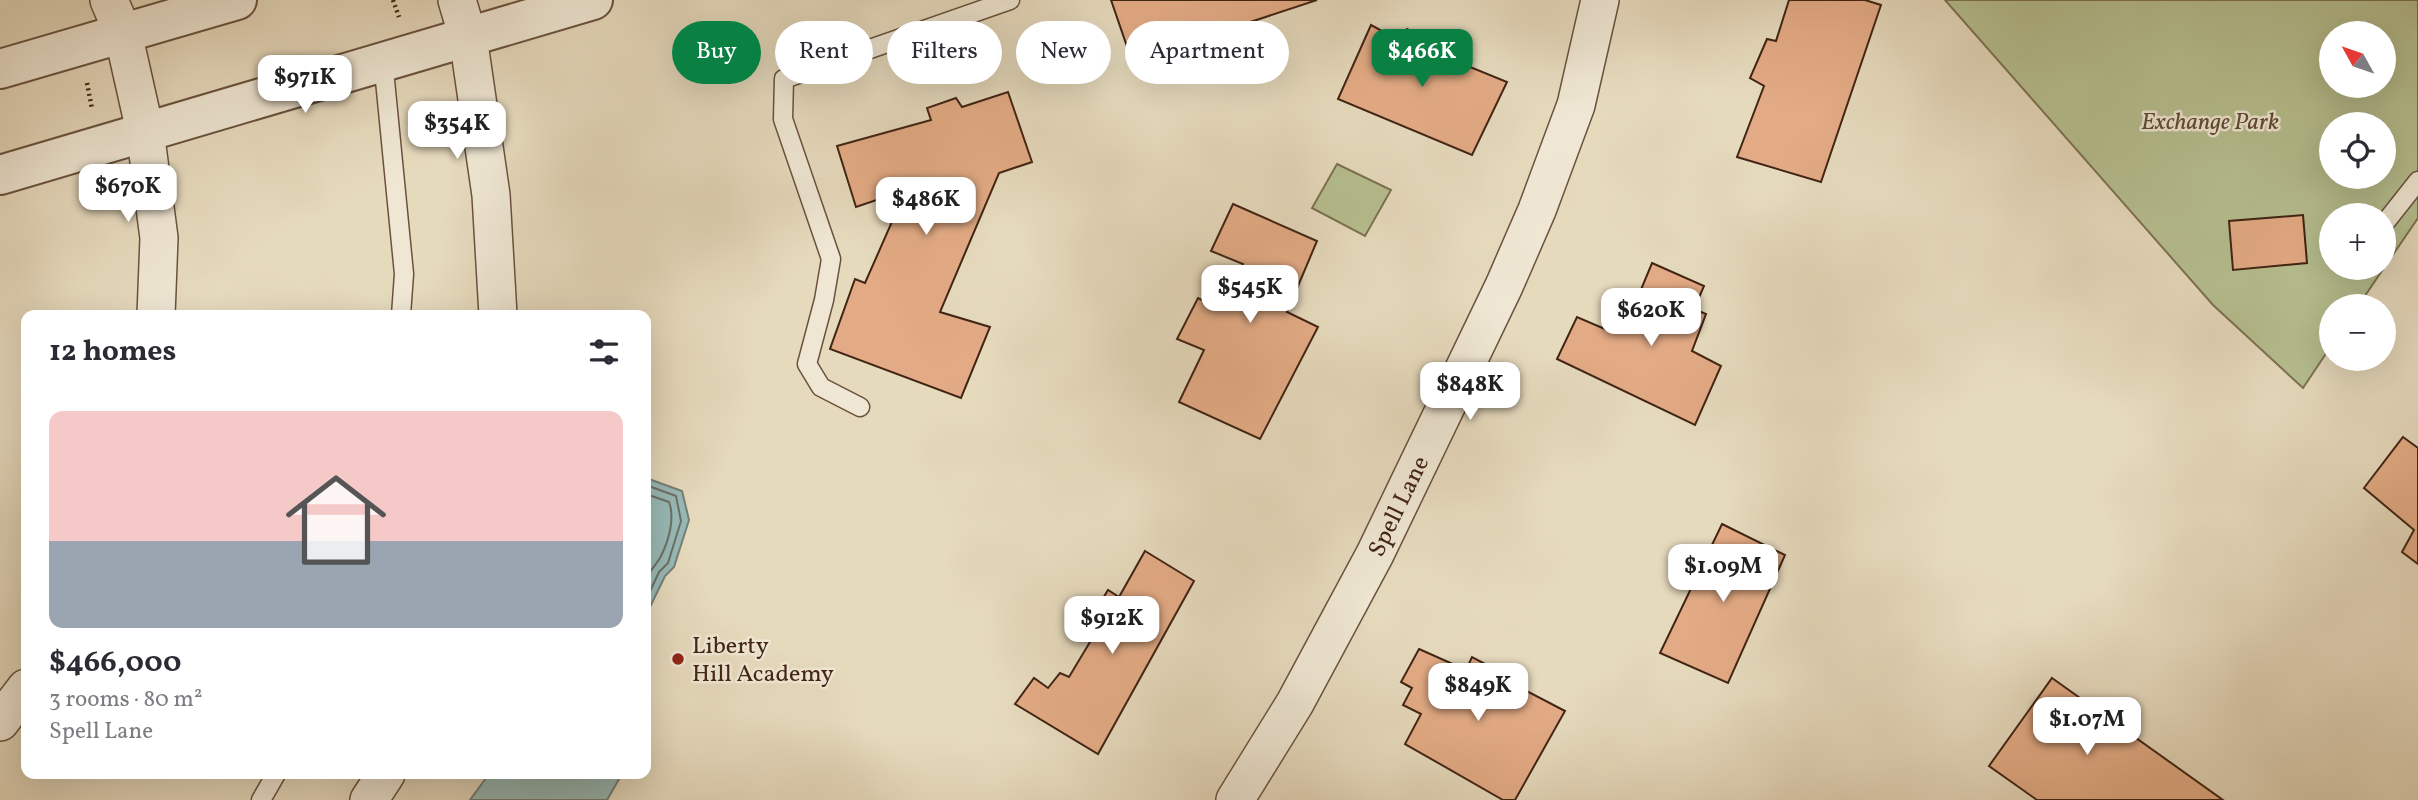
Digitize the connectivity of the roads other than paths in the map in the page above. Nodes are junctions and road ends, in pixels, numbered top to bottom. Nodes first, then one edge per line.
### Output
1 (237, 0) edge
2 (457, 0) edge
3 (593, 0) edge
4 (1010, 0) edge
5 (1600, 0) edge
6 (116, 17) edge
7 (468, 37) junction
8 (383, 60) junction
9 (0, 69) edge
10 (145, 131) junction
11 (0, 175) edge
12 (2418, 181) edge
13 (2396, 209) edge
14 (156, 310) edge
15 (401, 310) edge
16 (498, 310) edge
17 (860, 407) dead end
18 (21, 695) edge
19 (0, 722) edge
20 (273, 779) edge
21 (383, 779) edge
22 (261, 800) edge
23 (369, 800) edge
24 (1235, 800) edge

1 - 6 street
2 - 7 street
3 - 7 street
4 - 17 lane
5 - 24 street, Spell Lane
6 - 9 street
6 - 10 street
7 - 8 street
7 - 16 street
8 - 10 street
8 - 15 lane
10 - 11 street
10 - 14 street
12 - 13 lane
18 - 19 street
20 - 22 lane
21 - 23 street

